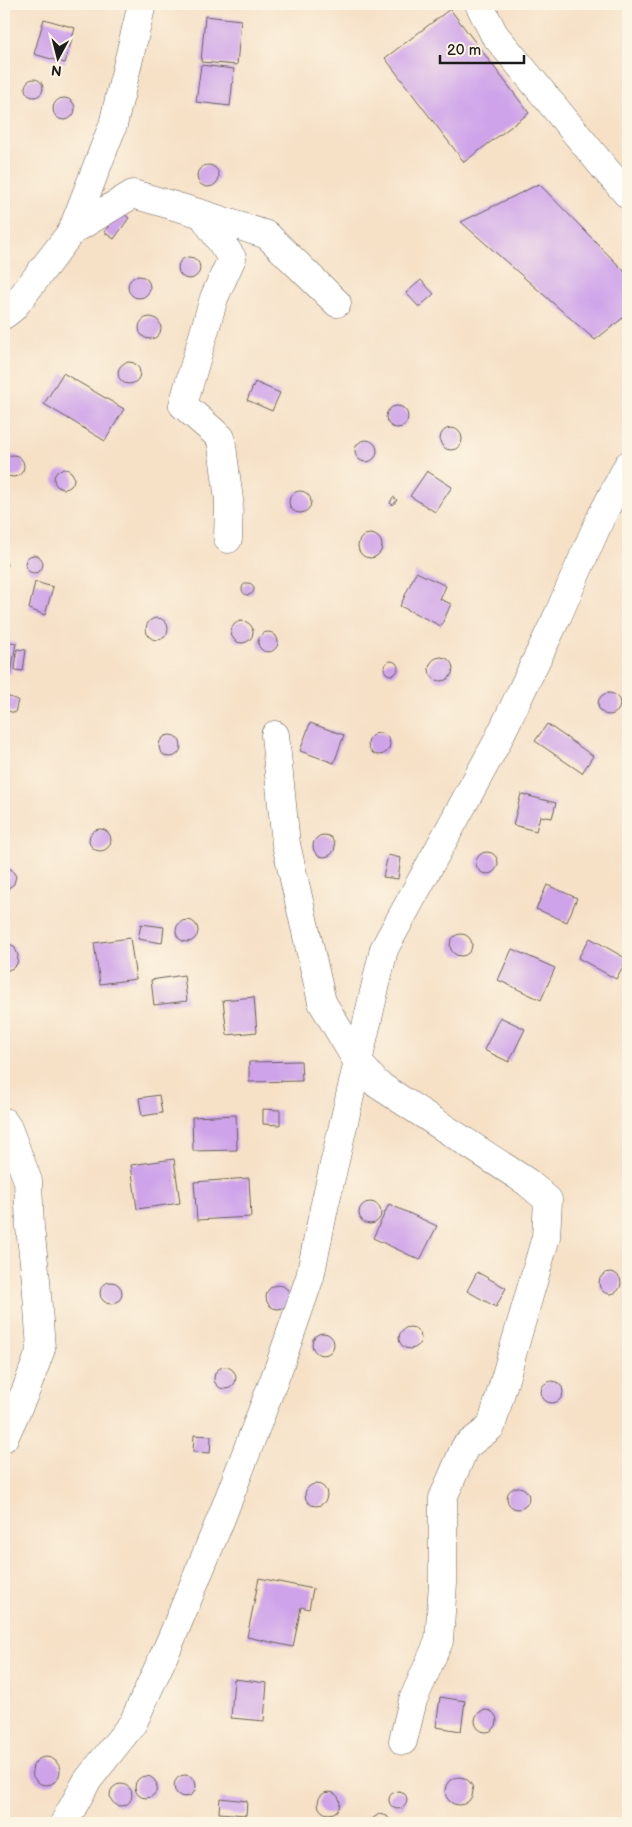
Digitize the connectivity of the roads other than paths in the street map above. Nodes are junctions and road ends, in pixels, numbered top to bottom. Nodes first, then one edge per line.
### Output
1 (142, 4) edge
2 (479, 4) edge
3 (628, 194) edge
4 (202, 214) junction
5 (72, 231) junction
6 (337, 303) dead end
7 (4, 315) edge
8 (628, 465) edge
9 (228, 539) dead end
10 (275, 735) dead end
11 (357, 1061) junction
12 (4, 1122) edge
13 (4, 1438) edge
14 (403, 1741) dead end
15 (64, 1823) edge

1 - 5 street
2 - 3 street
4 - 5 street
4 - 6 street
4 - 9 street
5 - 7 street
8 - 11 street
10 - 11 street
11 - 14 street
11 - 15 street
12 - 13 street

